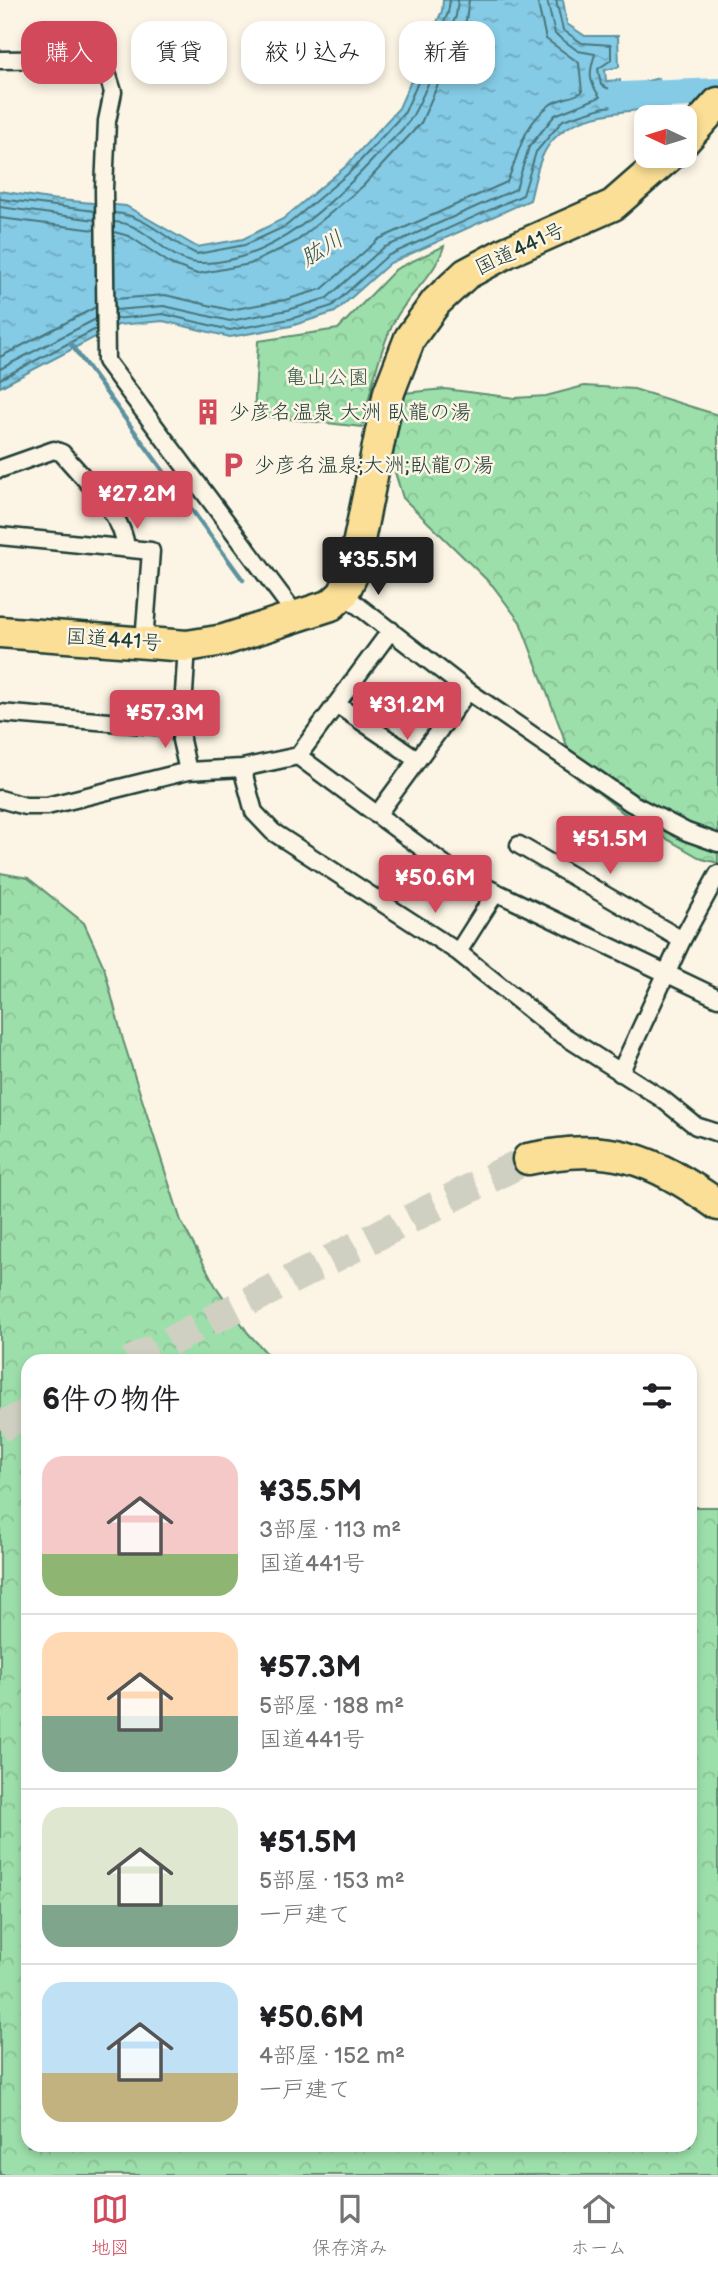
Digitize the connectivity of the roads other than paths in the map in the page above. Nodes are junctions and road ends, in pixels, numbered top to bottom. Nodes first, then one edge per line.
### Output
1 (0, 60) edge
2 (718, 103) edge
3 (697, 126) edge
4 (655, 168) edge
5 (0, 469) edge
6 (0, 536) edge
7 (126, 548) junction
8 (343, 594) junction
9 (296, 615) junction
10 (391, 630) junction
11 (0, 632) edge
12 (144, 642) junction
13 (187, 646) junction
14 (468, 691) junction
15 (337, 704) junction
16 (0, 713) edge
17 (182, 728) junction
18 (298, 755) junction
19 (417, 759) junction
20 (242, 768) junction
21 (188, 771) junction
22 (0, 799) edge
23 (377, 815) junction
24 (718, 844) edge
25 (519, 845) dead end
26 (718, 874) edge
27 (496, 892) junction
28 (682, 940) junction
29 (458, 952) junction
30 (667, 974) junction
31 (718, 998) edge
32 (620, 1073) junction
33 (718, 1133) edge
34 (528, 1159) tunnel mouth
35 (718, 1205) edge

1 - 9 street
2 - 3 highway
4 - 8 highway, 国道441号
5 - 7 street
6 - 7 street
7 - 12 street
8 - 9 highway, 国道441号
8 - 10 street
9 - 13 highway, 国道441号
10 - 14 street
10 - 15 street
11 - 12 highway, 国道441号
12 - 13 highway, 国道441号
13 - 17 street
14 - 19 street
14 - 24 street
15 - 18 street
15 - 19 street
16 - 17 street
17 - 21 street
18 - 20 street
18 - 23 street
19 - 23 street
20 - 21 street
20 - 29 street
21 - 22 street
23 - 27 street
25 - 28 street
26 - 28 street
27 - 29 street
27 - 30 street
28 - 30 street
29 - 32 street
30 - 31 street
30 - 32 street
32 - 33 street
34 - 35 highway

